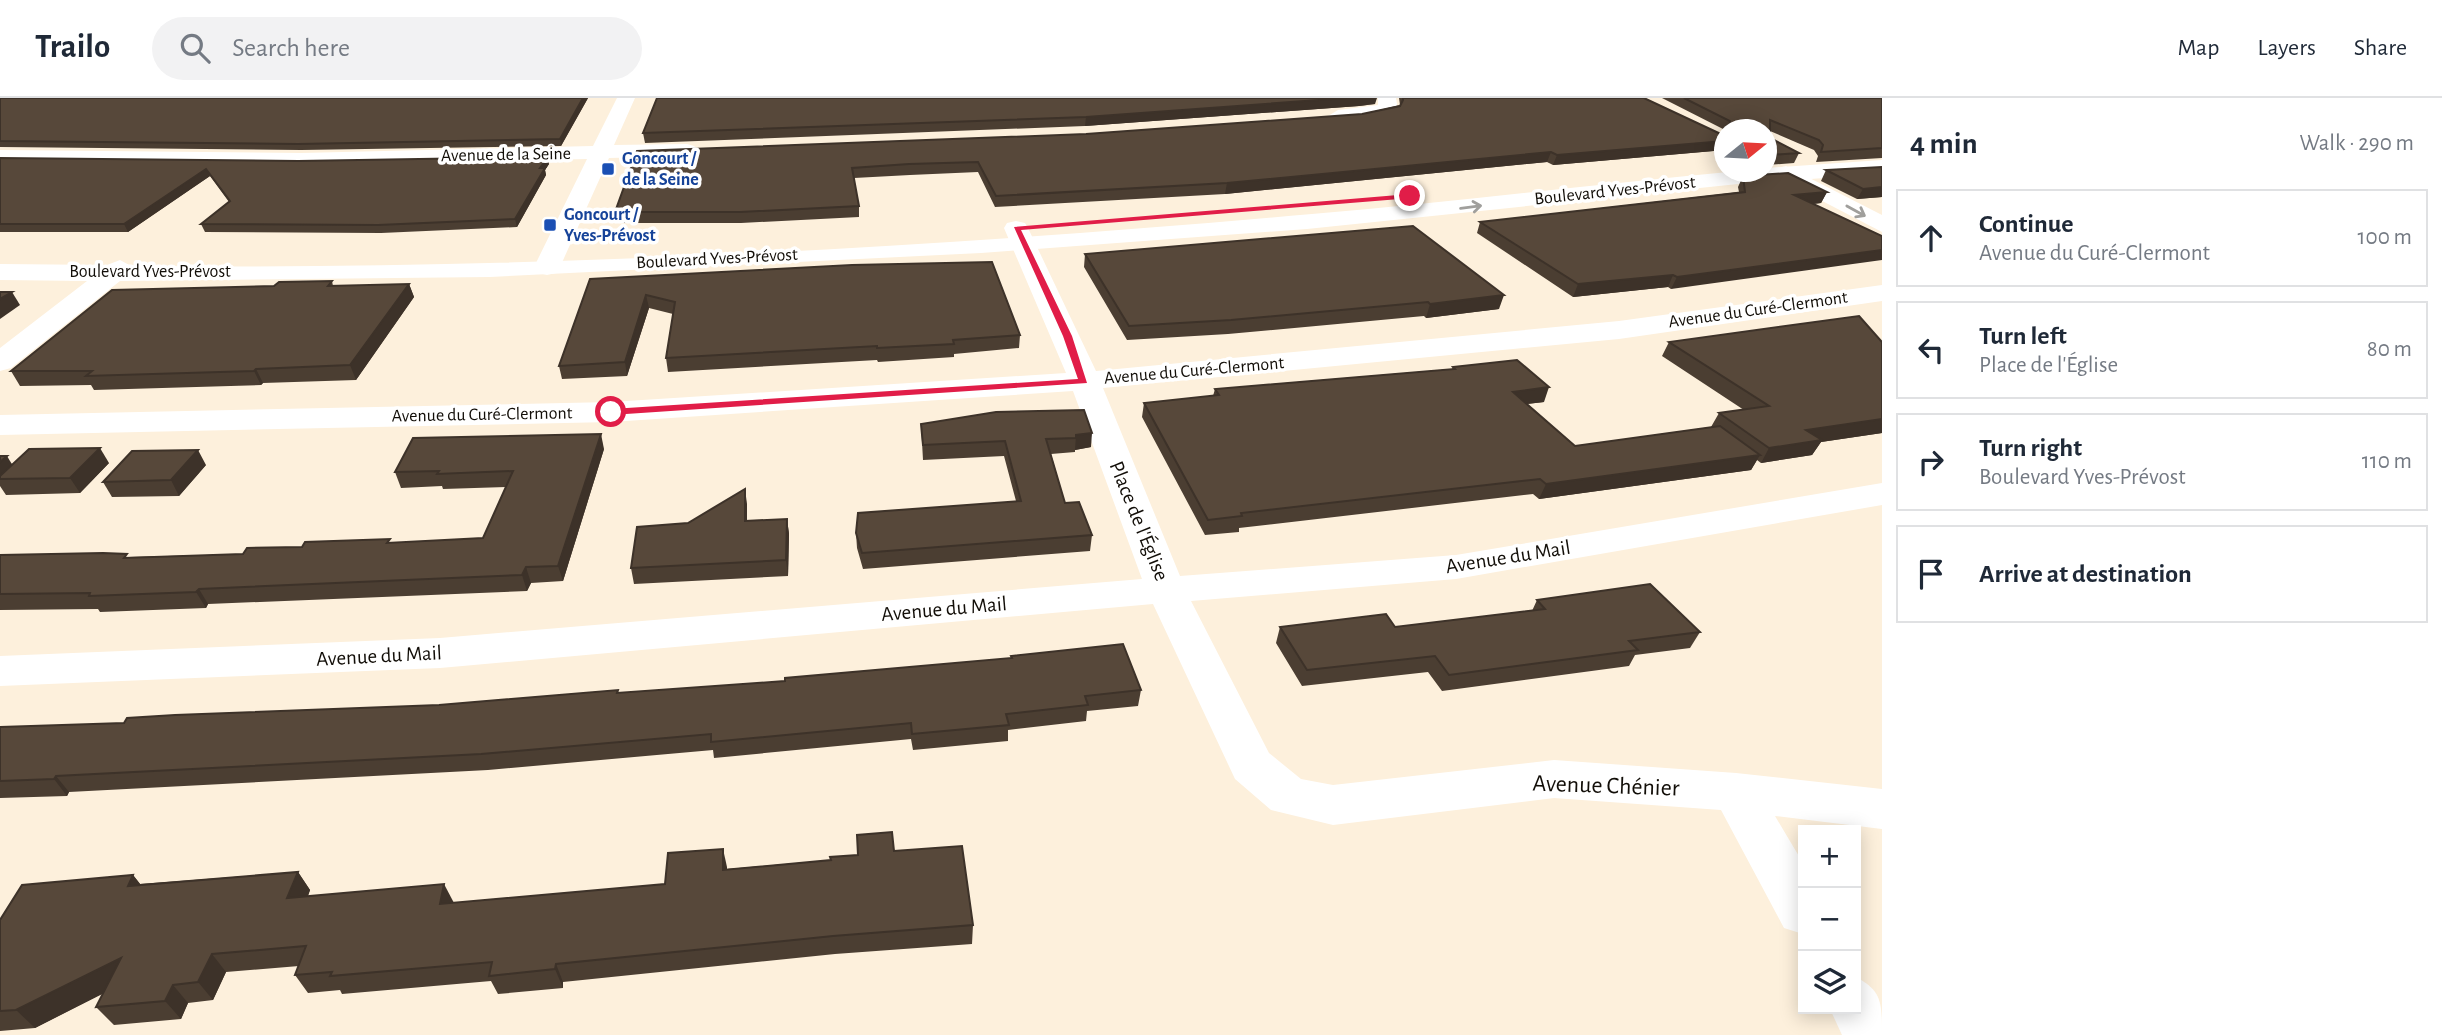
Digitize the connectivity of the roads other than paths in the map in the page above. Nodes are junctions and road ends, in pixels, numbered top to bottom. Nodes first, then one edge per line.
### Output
1 (626, 98) edge
2 (1388, 104) edge
3 (1318, 118) edge
4 (701, 150) edge
5 (1882, 153) edge
6 (600, 154) junction
7 (0, 156) edge
8 (1784, 161) edge
9 (1714, 165) edge
10 (1882, 167) edge
11 (1830, 170) junction
12 (1871, 190) edge
13 (1410, 196) junction
14 (1432, 212) junction
15 (1882, 225) edge
16 (1020, 237) junction
17 (0, 257) edge
18 (551, 260) junction
19 (121, 268) junction
20 (0, 272) edge
21 (1882, 293) edge
22 (0, 362) edge
23 (1084, 381) junction
24 (0, 425) edge
25 (1882, 494) edge
26 (1166, 590) junction
27 (0, 671) edge
28 (1736, 792) junction
29 (1288, 796) joint
30 (1882, 809) edge
31 (1798, 902) edge
32 (1861, 1013) edge
33 (1873, 1035) edge

1 - 6 street
2 - 3 street
4 - 6 street, Avenue de la Seine
5 - 8 street, Boulevard Yves-Prévost
6 - 7 street, Avenue de la Seine
6 - 18 street
8 - 11 street, Boulevard Yves-Prévost
14 -> 8 street, Boulevard Yves-Prévost
8 -> 15 street
9 - 13 street, Boulevard Yves-Prévost
10 - 11 street, Boulevard Yves-Prévost
11 - 12 street
13 - 14 street
13 - 16 street, Boulevard Yves-Prévost
14 - 16 street, Boulevard Yves-Prévost
16 - 18 street, Boulevard Yves-Prévost
16 - 23 street, Place de l'Église
17 - 19 street, Boulevard Yves-Prévost
18 - 19 street, Boulevard Yves-Prévost
19 - 20 street, Boulevard Yves-Prévost
19 - 22 street
21 - 23 street, Avenue du Curé-Clermont
23 - 24 street, Avenue du Curé-Clermont
23 - 26 street, Place de l'Église
25 - 26 street, Avenue du Mail
26 - 27 street, Avenue du Mail
26 - 29 street, Place de l'Église
28 - 29 street, Avenue Chénier
28 - 30 street, Avenue Chénier
28 - 31 street
32 - 33 street

